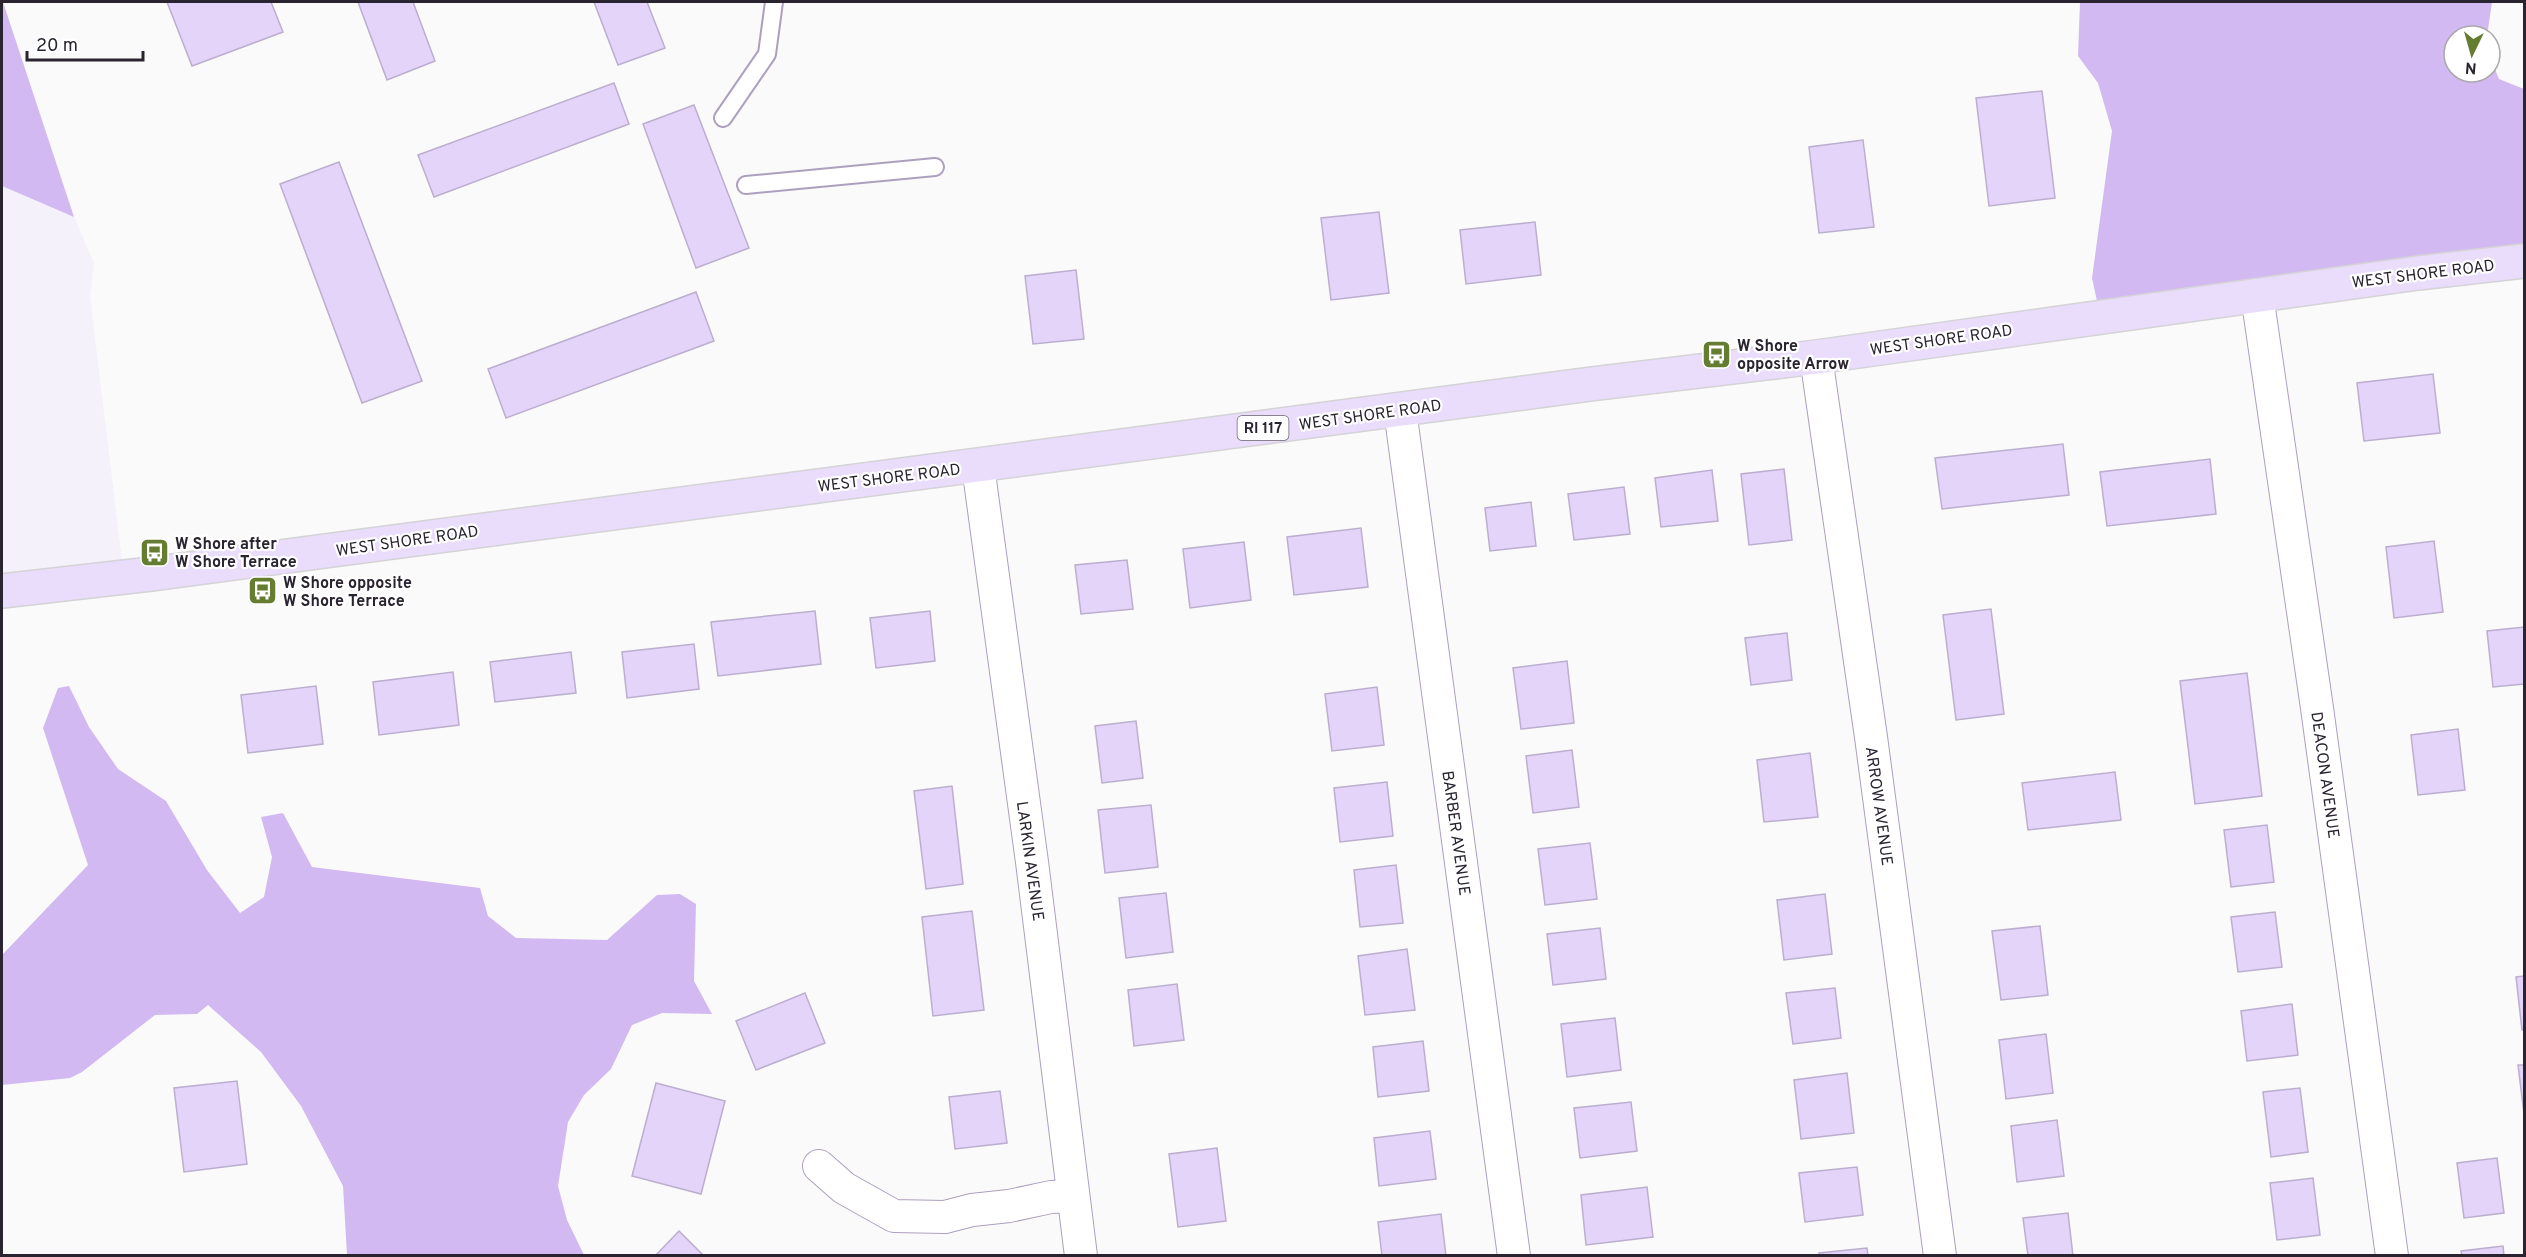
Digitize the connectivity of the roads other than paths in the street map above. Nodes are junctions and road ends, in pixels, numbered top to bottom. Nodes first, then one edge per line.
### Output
1 (774, 2) edge
2 (723, 118) dead end
3 (935, 167) dead end
4 (746, 185) dead end
5 (2524, 261) edge
6 (2257, 295) junction
7 (1816, 357) junction
8 (1400, 410) junction
9 (978, 466) junction
10 (2, 591) edge
11 (819, 1166) dead end
12 (1073, 1196) junction
13 (1081, 1256) edge
14 (1514, 1256) edge
15 (1940, 1256) edge
16 (2392, 1256) edge

1 - 2 lane
3 - 4 lane
5 - 6 main road, WEST SHORE ROAD / RI 117
6 - 7 main road, WEST SHORE ROAD / RI 117
6 - 16 street, DEACON AVENUE
7 - 8 main road, WEST SHORE ROAD / RI 117
7 - 15 street, ARROW AVENUE
8 - 9 main road, WEST SHORE ROAD / RI 117
8 - 14 street, BARBER AVENUE
9 - 10 main road, WEST SHORE ROAD / RI 117
9 - 12 street, LARKIN AVENUE
11 - 12 street
12 - 13 street, LARKIN AVENUE

